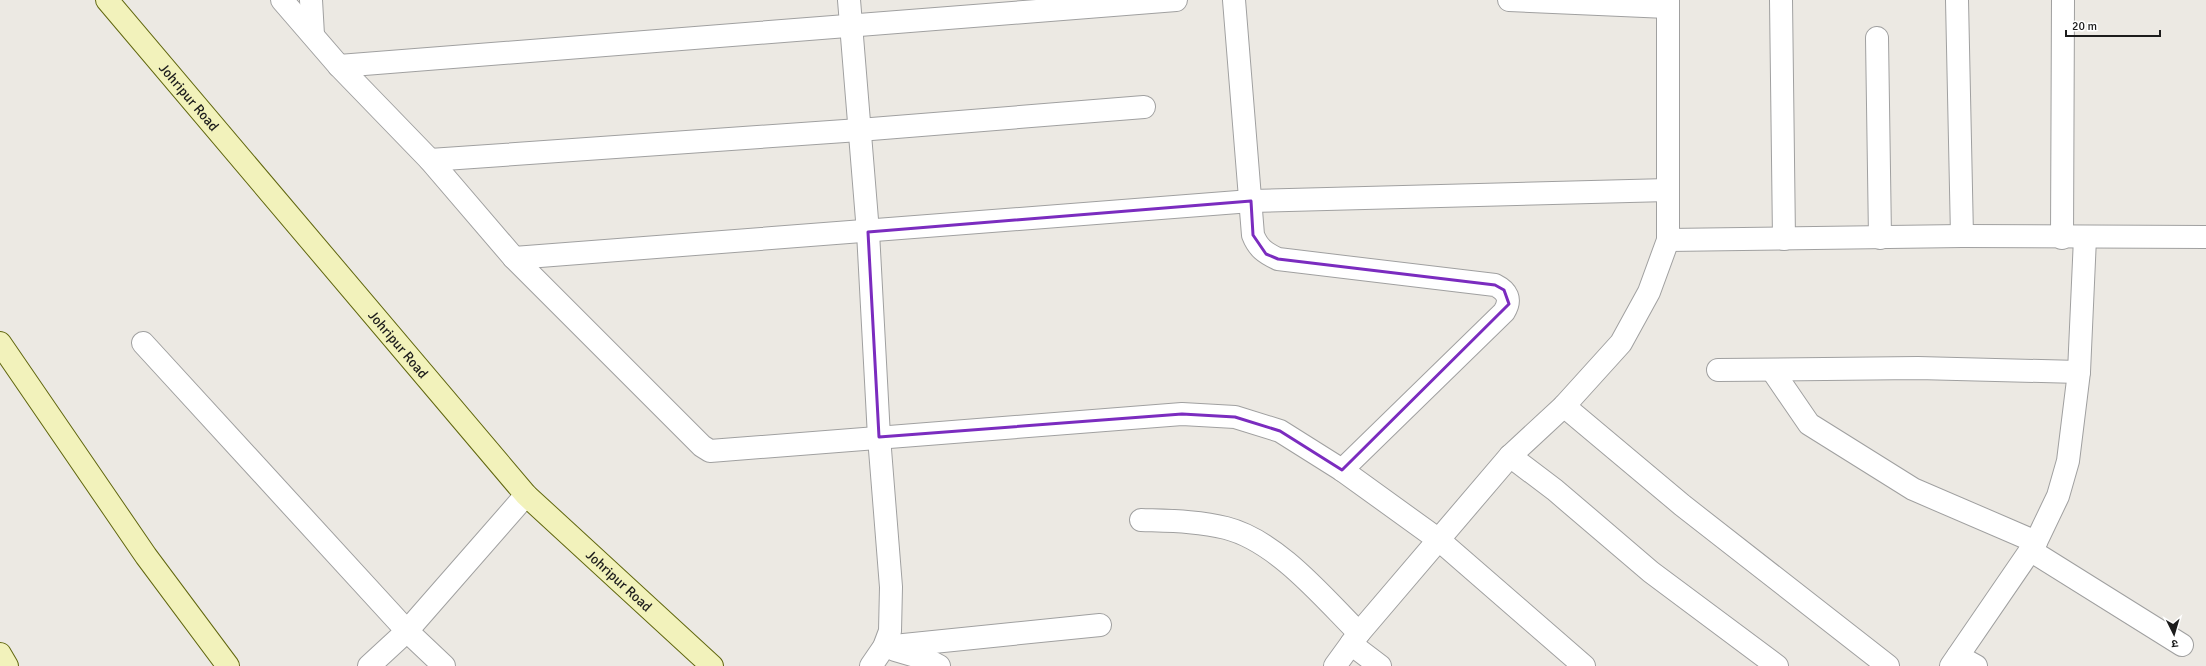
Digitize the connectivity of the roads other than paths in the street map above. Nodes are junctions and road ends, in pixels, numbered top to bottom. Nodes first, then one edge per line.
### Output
1 (107, 0) edge
2 (282, 0) edge
3 (311, 0) edge
4 (849, 0) edge
5 (1176, 0) edge
6 (1234, 0) edge
7 (1509, 0) edge
8 (1781, 0) edge
9 (1957, 0) edge
10 (2063, 0) edge
11 (1668, 4) edge
12 (850, 25) junction
13 (312, 35) junction
14 (1877, 38) dead end
15 (339, 66) junction
16 (1144, 107) dead end
17 (859, 130) junction
18 (430, 160) junction
19 (1668, 190) junction
20 (1251, 201) junction
21 (868, 232) junction
22 (1962, 236) junction
23 (2206, 237) edge
24 (1880, 238) junction
25 (2062, 238) junction
26 (2085, 238) junction
27 (1784, 239) junction
28 (1668, 240) junction
29 (514, 258) junction
30 (0, 343) edge
31 (143, 343) dead end
32 (1718, 370) dead end
33 (1772, 370) junction
34 (2079, 372) junction
35 (1564, 406) junction
36 (879, 437) junction
37 (1510, 456) junction
38 (1342, 470) junction
39 (526, 495) junction
40 (1141, 520) dead end
41 (1439, 540) junction
42 (2033, 546) junction
43 (1100, 625) dead end
44 (407, 631) junction
45 (1355, 638) junction
46 (2182, 645) dead end
47 (884, 647) junction
48 (0, 654) edge
49 (1962, 663) edge
50 (7, 666) edge
51 (228, 666) edge
52 (369, 666) edge
53 (444, 666) edge
54 (712, 666) edge
55 (871, 666) edge
56 (939, 666) edge
57 (1335, 666) edge
58 (1380, 666) edge
59 (1584, 666) edge
60 (1777, 666) edge
61 (1888, 666) edge

1 - 39 street, Johripur Road
2 - 13 street
3 - 13 street
4 - 12 street
5 - 12 street
6 - 20 street
7 - 11 street
8 - 27 street
9 - 22 street
10 - 25 street
11 - 19 street
12 - 15 street
12 - 17 street
13 - 15 street
14 - 24 street
15 - 18 street
16 - 17 street
17 - 18 street
17 - 21 street
18 - 29 street
19 - 20 street
19 - 28 street
20 - 21 street
20 - 38 street
21 - 29 street
21 - 36 street
22 - 24 street
22 - 25 street
23 - 26 street
24 - 27 street
25 - 26 street
26 - 34 street
27 - 28 street
28 - 35 street
29 - 36 street
30 - 51 street
31 - 44 street
32 - 33 street
33 - 34 street
33 - 42 street
34 - 42 street
35 - 37 street
35 - 61 street
36 - 38 street
36 - 47 street
37 - 41 street
37 - 60 street
38 - 41 street
39 - 44 street
39 - 54 street, Johripur Road
40 - 45 street
41 - 45 street
41 - 59 street
42 - 46 street
42 - 49 street
43 - 47 street
44 - 52 street
44 - 53 street
45 - 57 street
45 - 58 street
47 - 55 street
47 - 56 street
48 - 50 street

